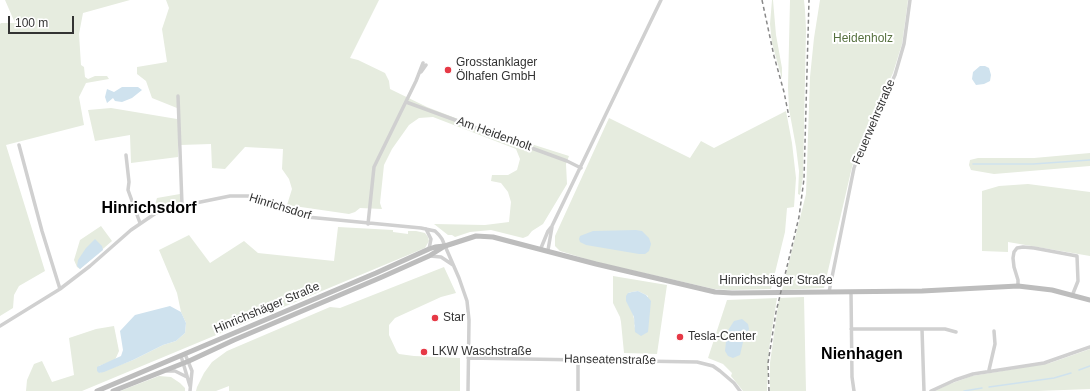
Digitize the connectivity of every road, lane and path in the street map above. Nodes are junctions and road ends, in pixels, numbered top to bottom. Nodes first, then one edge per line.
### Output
1 (661, 0) edge
2 (910, 0) edge
3 (424, 64) dead end
4 (178, 96) dead end
5 (406, 102) junction
6 (19, 145) dead end
7 (126, 155) dead end
8 (581, 168) junction
9 (182, 205) junction
10 (140, 223) junction
11 (368, 224) junction
12 (552, 226) junction
13 (426, 229) junction
14 (445, 246) junction
15 (541, 248) junction
16 (429, 249) junction
17 (548, 250) junction
18 (429, 256) junction
19 (454, 265) junction
20 (1018, 286) junction
21 (60, 289) junction
22 (829, 292) junction
23 (851, 292) junction
24 (1072, 296) junction
25 (1090, 300) edge
26 (0, 326) edge
27 (851, 329) junction
28 (922, 329) junction
29 (994, 331) dead end
30 (956, 332) dead end
31 (1090, 347) edge
32 (183, 355) junction
33 (468, 358) junction
34 (578, 359) junction
35 (186, 362) junction
36 (990, 370) junction
37 (164, 371) junction
38 (186, 377) junction
39 (190, 386) junction
40 (97, 391) edge
41 (113, 391) edge
42 (190, 391) edge
43 (468, 391) edge
44 (578, 391) edge
45 (740, 391) edge
46 (854, 391) edge
47 (924, 391) edge
48 (931, 391) edge

1 - 8 street
2 - 22 street, Feuerwehrstraße
3 - 5 street
4 - 9 street
5 - 8 street, Am Heidenholt
5 - 11 street
6 - 21 street
7 - 10 street
8 - 12 street
9 - 10 street, Hinrichsdorf
9 - 11 street, Hinrichsdorf
10 - 21 street, Hinrichsdorf
11 - 13 street, Hinrichsdorf
12 - 15 street
12 - 17 street
13 - 14 street, Hinrichsdorf
13 - 16 street
14 - 15 main road, Hinrichshäger Straße
14 - 16 main road, Hinrichshäger Straße
14 - 18 main road, Hinrichshäger Straße
14 - 19 street, Hinrichsdorf
15 - 17 main road, Hinrichshäger Straße
16 - 32 main road, Hinrichshäger Straße
17 - 22 main road, Hinrichshäger Straße
18 - 19 street
18 - 35 main road, Hinrichshäger Straße
19 - 33 street, Hinrichsdorf
20 - 23 main road, Hinrichshäger Straße
20 - 24 main road, Hinrichshäger Straße
20 - 24 street
21 - 26 street, Hinrichsdorf
22 - 23 main road, Hinrichshäger Straße
23 - 27 street
24 - 25 main road, Hinrichshäger Straße
27 - 28 street
27 - 46 street
28 - 30 street
28 - 47 street
29 - 36 street
31 - 36 street
32 - 35 street
32 - 40 main road, Hinrichshäger Straße
33 - 34 street, Hanseatenstraße
33 - 43 street, Hinrichsdorf
34 - 44 street
34 - 45 street, Hanseatenstraße
35 - 37 main road, Hinrichshäger Straße
35 - 38 street
35 - 39 street
36 - 48 street
37 - 38 street
37 - 41 main road, Hinrichshäger Straße
38 - 39 street
39 - 42 street

